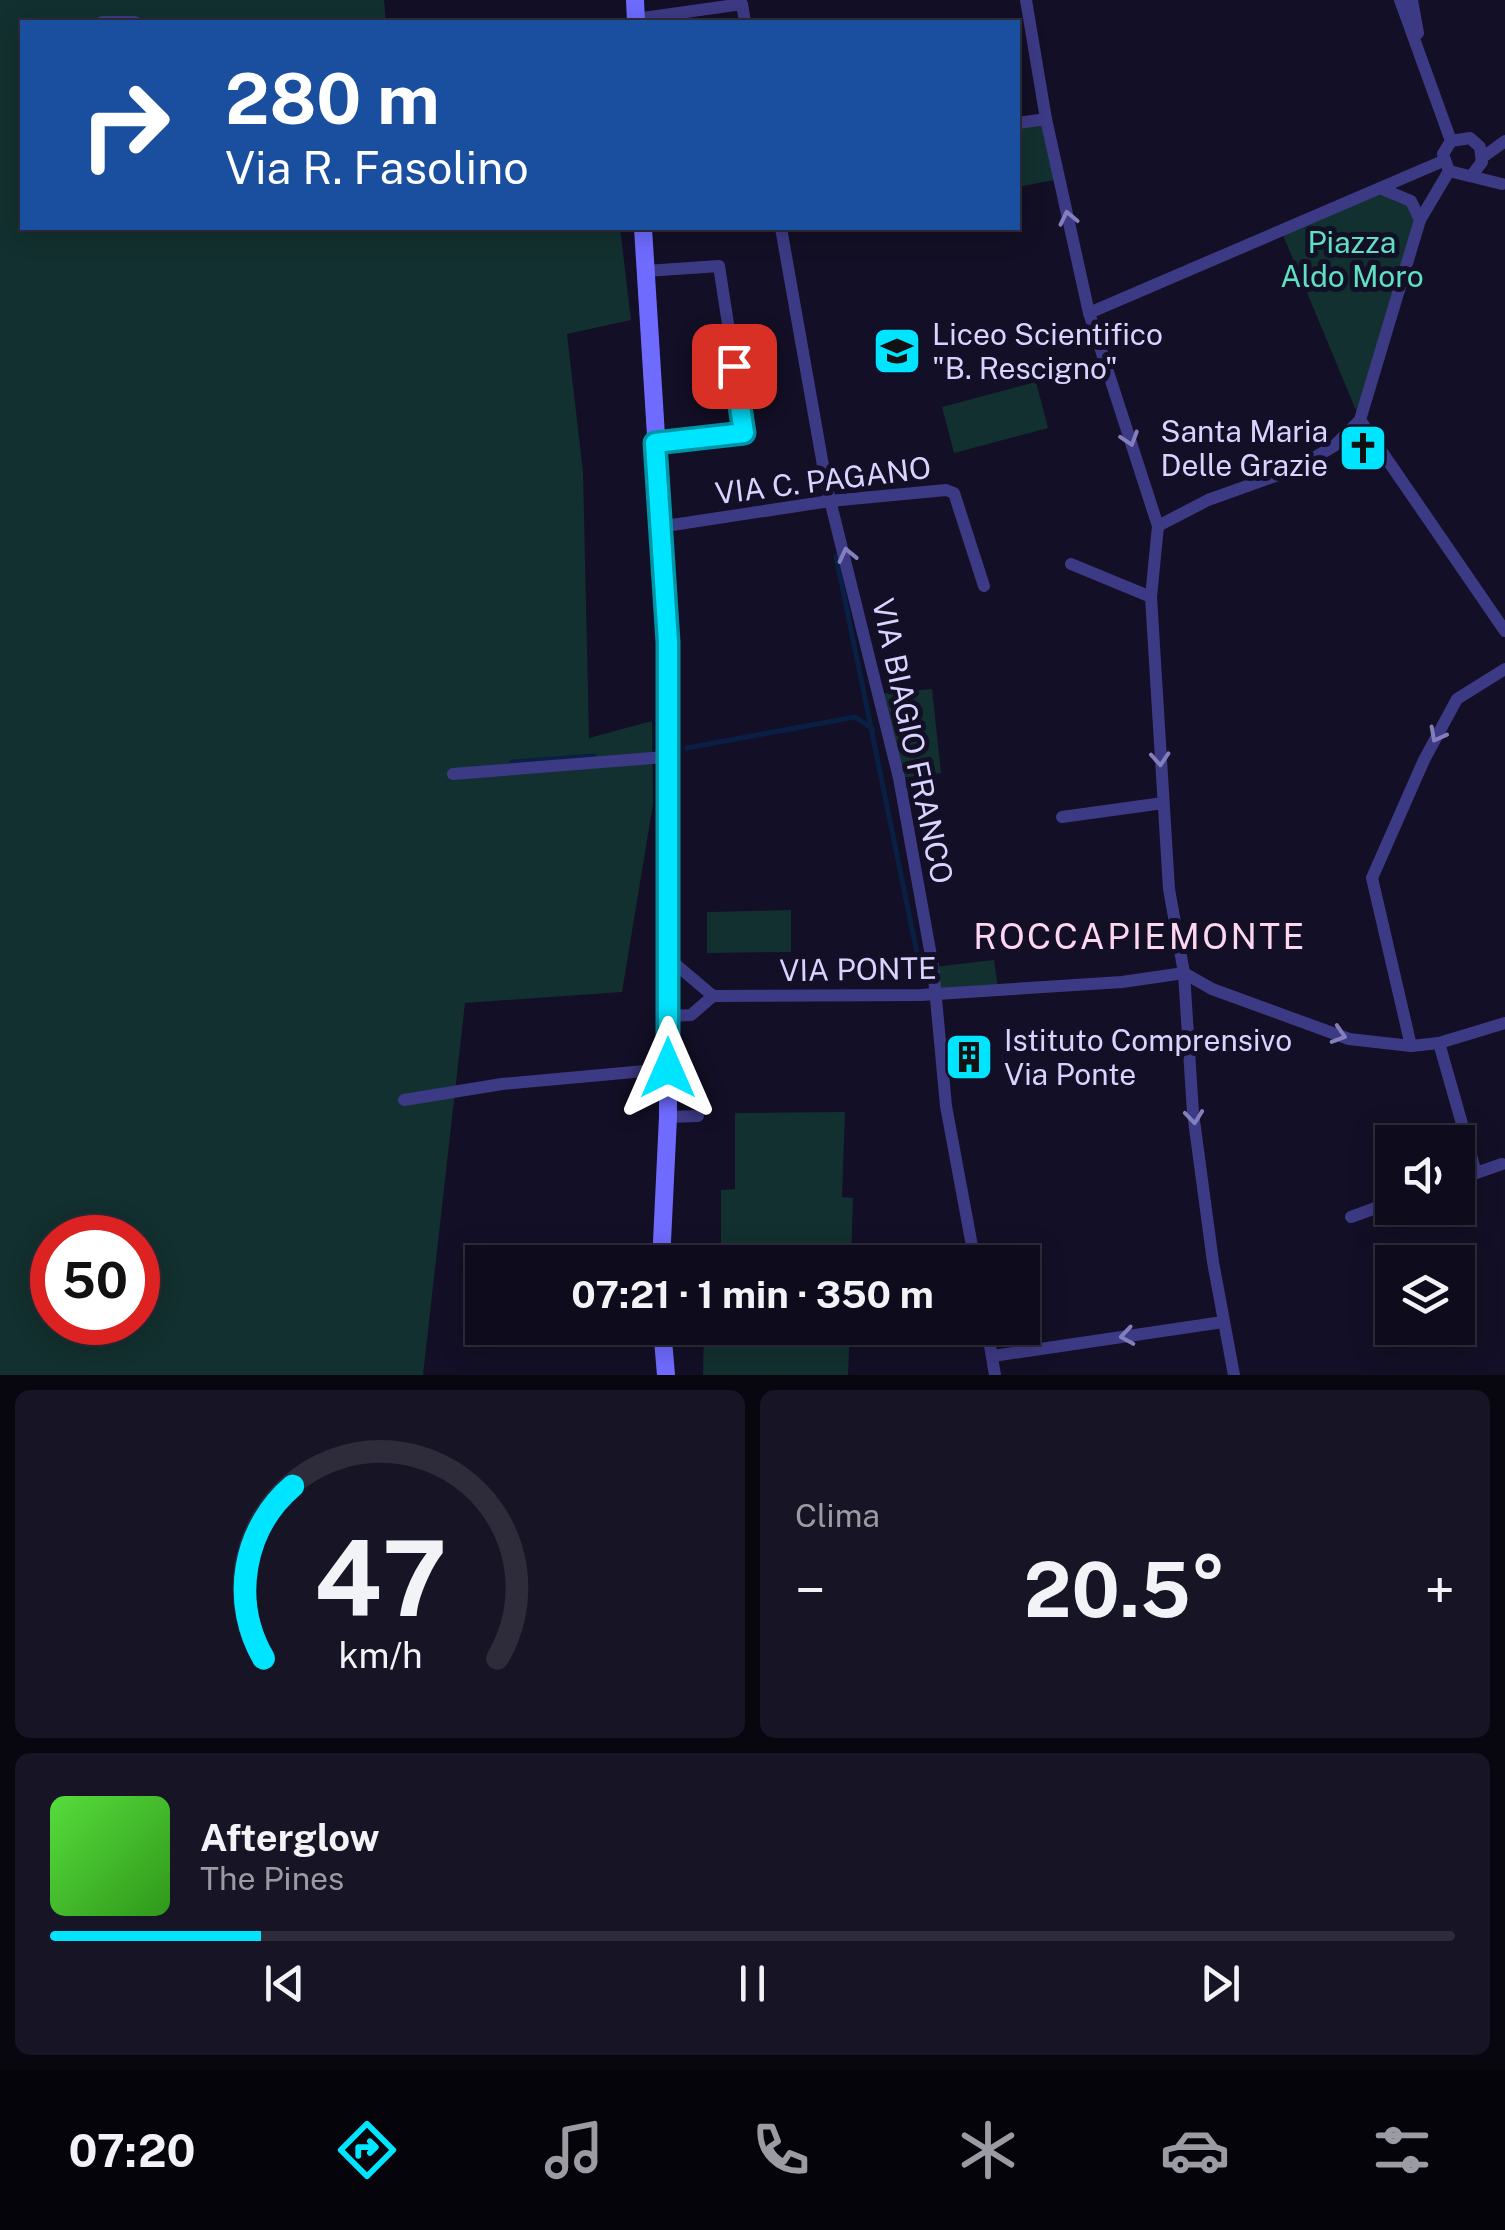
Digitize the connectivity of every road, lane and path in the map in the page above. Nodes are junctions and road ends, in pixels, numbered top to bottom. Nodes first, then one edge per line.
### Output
1 (1026, 0) edge
2 (1400, 0) edge
3 (1412, 0) edge
4 (635, 14) edge
5 (709, 17) edge
6 (745, 20) edge
7 (1419, 45) junction
8 (1046, 119) junction
9 (1020, 123) edge
10 (1505, 139) edge
11 (1482, 155) junction
12 (1455, 159) junction
13 (1504, 186) edge
14 (1382, 189) junction
15 (1424, 214) junction
16 (643, 230) edge
17 (781, 230) edge
18 (646, 270) junction
19 (1089, 313) junction
20 (1360, 420) junction
21 (655, 443) junction
22 (830, 500) junction
23 (1158, 526) junction
24 (659, 527) junction
25 (1072, 564) dead end
26 (984, 586) dead end
27 (1151, 598) junction
28 (1505, 632) edge
29 (1505, 669) edge
30 (665, 756) junction
31 (453, 774) dead end
32 (1163, 803) junction
33 (1062, 816) dead end
34 (667, 957) junction
35 (1184, 973) junction
36 (690, 978) junction
37 (667, 980) junction
38 (934, 994) junction
39 (713, 996) junction
40 (667, 1016) junction
41 (1505, 1023) edge
42 (1439, 1042) junction
43 (1411, 1046) junction
44 (668, 1068) junction
45 (404, 1100) dead end
46 (668, 1116) junction
47 (698, 1116) dead end
48 (1502, 1164) dead end
49 (1476, 1173) joint
50 (1375, 1208) edge
51 (1351, 1217) dead end
52 (663, 1245) edge
53 (972, 1245) edge
54 (1223, 1322) junction
55 (663, 1345) edge
56 (991, 1345) edge
57 (993, 1356) junction
58 (666, 1375) edge
59 (995, 1375) edge
60 (1234, 1375) edge

1 - 8 street
2 - 7 street
3 - 7 street
4 - 5 street
5 - 6 street
7 - 12 street
8 - 9 street
19 -> 8 street
10 - 11 street
11 - 12 street
11 - 12 street
11 - 13 street
12 - 13 street
12 - 14 street
12 - 15 street
14 - 15 street
14 - 19 street
15 - 20 street
16 - 18 main road
17 - 22 street, VIA BIAGIO FRANCO
18 - 21 main road
18 - 21 street
19 -> 23 street
20 - 23 street
20 - 28 street
21 - 24 main road
22 - 24 street, VIA C. PAGANO
22 - 26 street, VIA C. PAGANO
38 -> 22 street, VIA BIAGIO FRANCO
23 - 27 street
24 - 30 main road
25 - 27 street
27 -> 32 street
29 -> 43 street
30 - 31 street
30 - 34 main road
32 - 33 street
32 - 35 street
34 - 36 street
34 - 37 main road
35 - 38 street, VIA PONTE
35 -> 43 street
35 -> 54 street
36 - 37 street
36 - 39 street
37 - 40 main road
38 - 39 street, VIA PONTE
38 - 53 street, VIA BIAGIO FRANCO
39 - 40 street, VIA PONTE
40 - 44 main road
41 - 42 street
42 - 43 street
42 - 49 street
44 - 45 street
44 - 46 main road
46 - 47 street
46 - 52 main road
48 - 49 street
50 - 51 street
54 -> 57 street
54 - 60 street
55 - 58 main road
56 - 57 street
57 - 59 street

